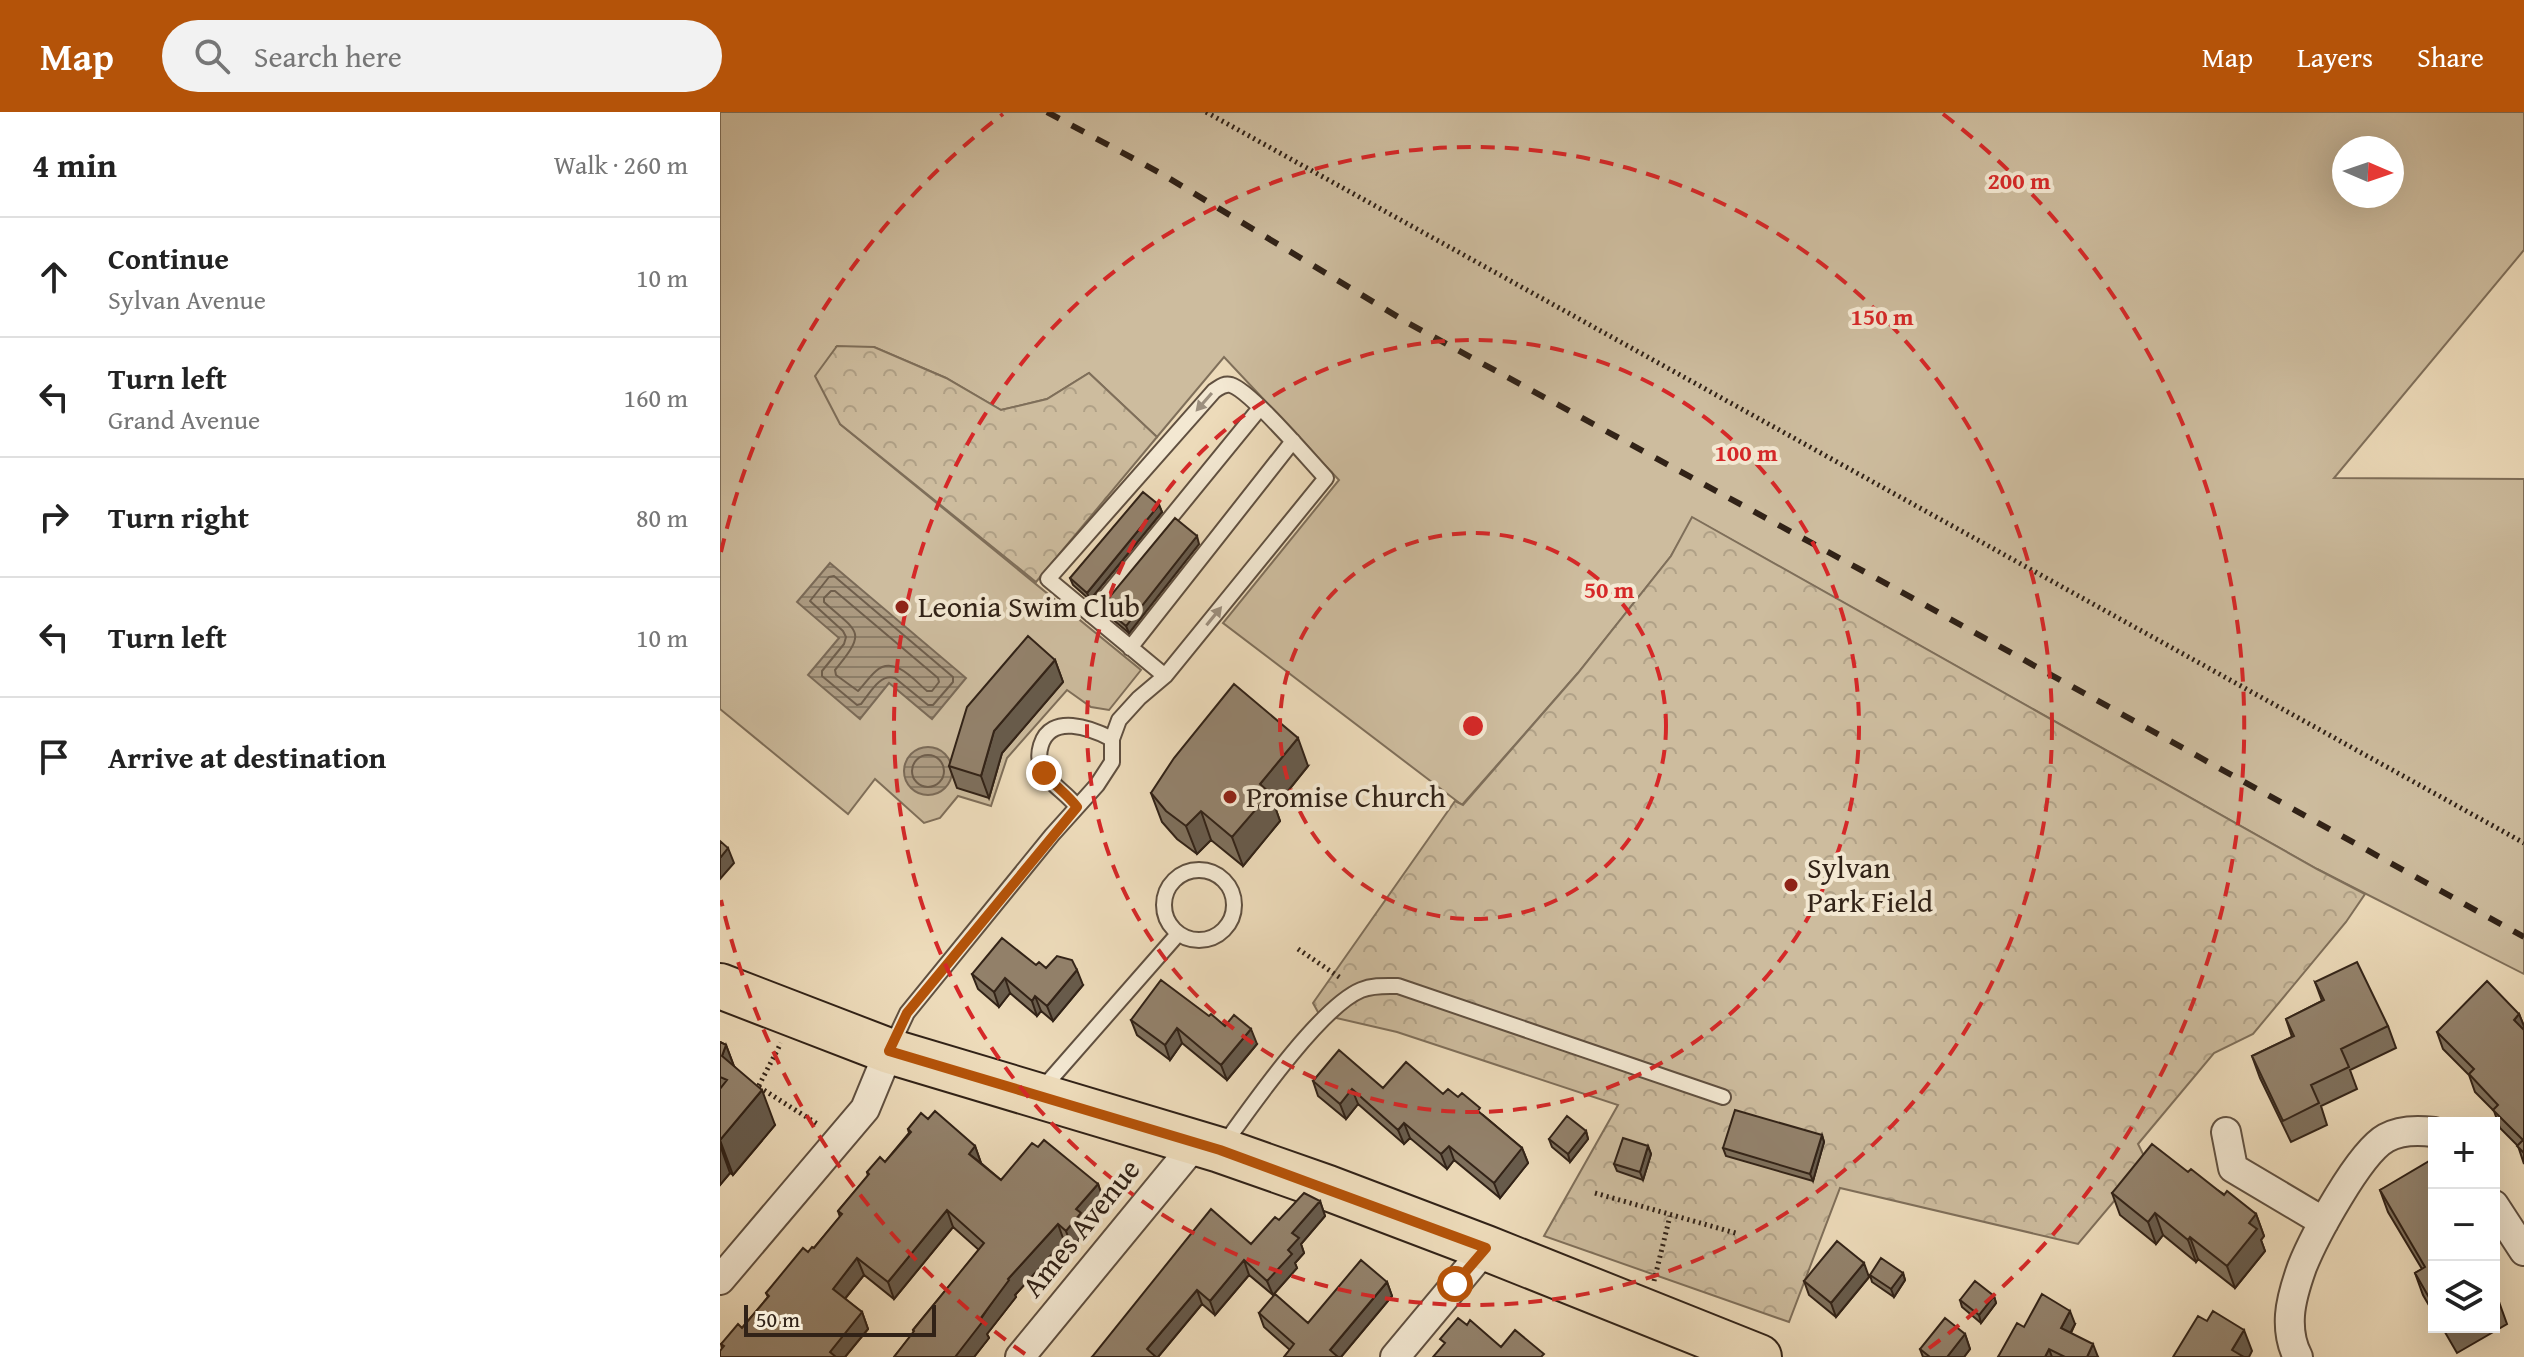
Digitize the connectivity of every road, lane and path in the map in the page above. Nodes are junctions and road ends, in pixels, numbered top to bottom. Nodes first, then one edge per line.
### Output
1 (1206, 112) edge
2 (1260, 408) junction
3 (1293, 441) junction
4 (1091, 615) junction
5 (1130, 648) junction
6 (1165, 676) junction
7 (1112, 739) junction
8 (1077, 807) junction
9 (2524, 843) edge
10 (1178, 934) junction
11 (1298, 949) dead end
12 (1342, 979) dead end
13 (720, 986) edge
14 (783, 1038) dead end
15 (889, 1051) junction
16 (759, 1087) junction
17 (1037, 1095) junction
18 (751, 1096) edge
19 (1723, 1097) dead end
20 (2226, 1132) dead end
21 (2428, 1132) edge
22 (840, 1139) junction
23 (1208, 1147) junction
24 (1595, 1193) dead end
25 (2500, 1214) edge
26 (1670, 1216) junction
27 (2324, 1222) junction
28 (1739, 1234) dead end
29 (1486, 1248) junction
30 (2524, 1251) edge
31 (1661, 1253) dead end
32 (720, 1280) edge
33 (1020, 1357) edge
34 (1395, 1357) edge
35 (1759, 1357) edge
36 (2298, 1357) edge

1 - 9 path
2 - 3 lane
2 - 4 lane
2 -> 4 lane
3 - 5 lane
6 -> 3 lane
4 - 5 lane
5 - 6 lane
6 - 7 lane
7 - 8 lane
7 - 8 lane
8 - 15 lane
10 - 10 lane
10 - 17 lane
11 - 12 path
13 - 15 main road
14 - 16 path
15 - 17 main road
15 - 22 street
16 - 18 path
16 - 22 path
17 - 23 main road
19 - 23 lane
20 - 27 street
21 - 27 street
22 - 32 street
23 - 29 main road
23 - 33 street, Ames Avenue
24 - 26 path
25 - 30 street
26 - 28 path
26 - 31 path
27 - 36 street
29 - 34 street
29 - 35 main road

